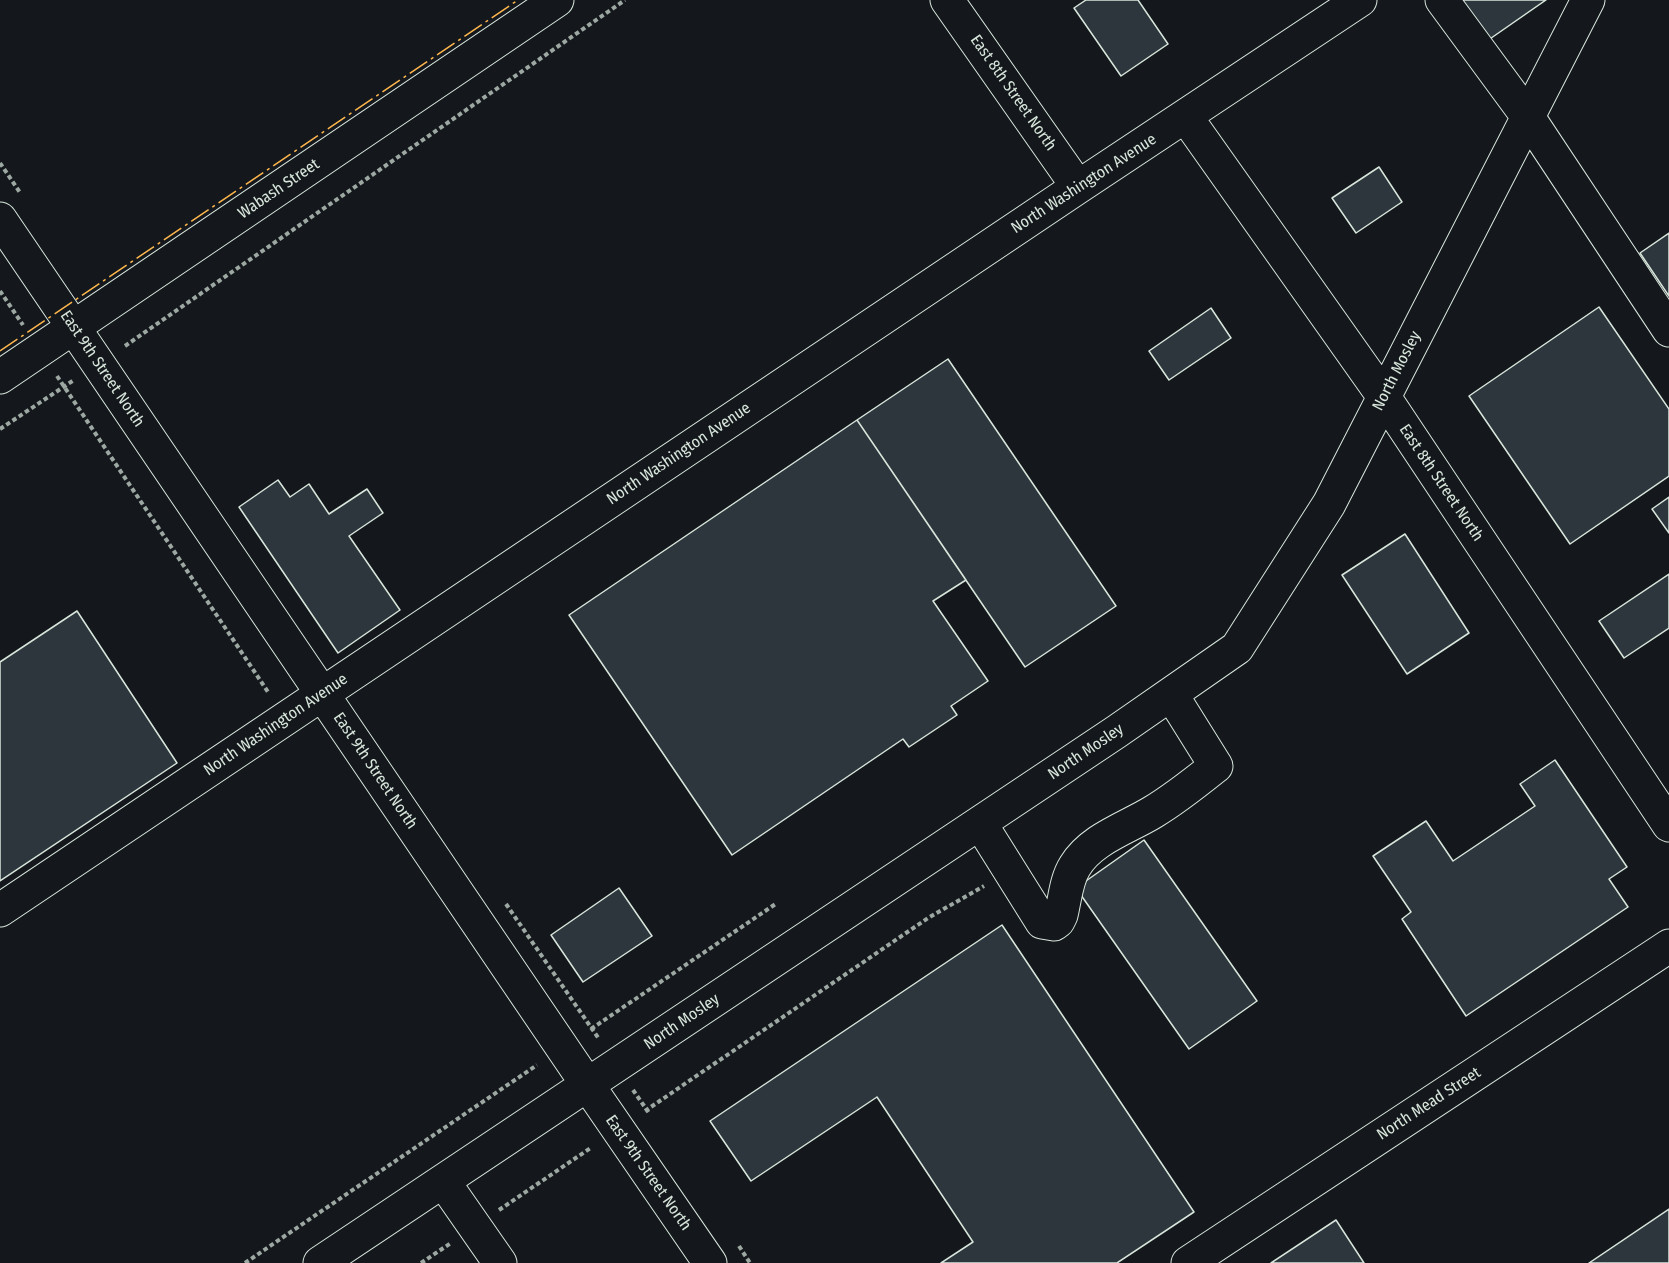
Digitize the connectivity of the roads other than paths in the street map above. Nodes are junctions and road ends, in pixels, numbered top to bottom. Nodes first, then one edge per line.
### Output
1 (557, 0) edge
2 (947, 0) edge
3 (1360, 0) edge
4 (1442, 0) edge
5 (1588, 0) edge
6 (1186, 117) junction
7 (1528, 117) junction
8 (1078, 187) junction
9 (0, 219) edge
10 (74, 328) junction
11 (1669, 330) edge
12 (0, 377) edge
13 (1384, 397) junction
14 (323, 693) junction
15 (1171, 694) junction
16 (980, 823) junction
17 (1669, 825) edge
18 (0, 910) edge
19 (1669, 946) edge
20 (587, 1084) junction
21 (443, 1181) junction
22 (320, 1263) edge
23 (500, 1263) edge
24 (710, 1263) edge
25 (1188, 1263) edge

1 - 10 street, Wabash Street
2 - 8 street, East 8th Street North
3 - 6 street, North Washington Avenue
4 - 7 street
5 - 7 street, North Mosley
6 - 8 street, North Washington Avenue
6 - 13 street, East 8th Street North
7 - 11 street
7 - 13 street, North Mosley
8 - 14 street, North Washington Avenue
9 - 10 street, East 9th Street North
10 - 12 street, Wabash Street
10 - 14 street, East 9th Street North
13 - 15 street, North Mosley
13 - 17 street, East 8th Street North
14 - 18 street, North Washington Avenue
14 - 20 street, East 9th Street North
15 - 16 street, North Mosley
15 - 16 street
16 - 20 street, North Mosley
19 - 25 street, North Mead Street
20 - 21 street, North Mosley
20 - 24 street, East 9th Street North
21 - 22 street, North Mosley
21 - 23 street

